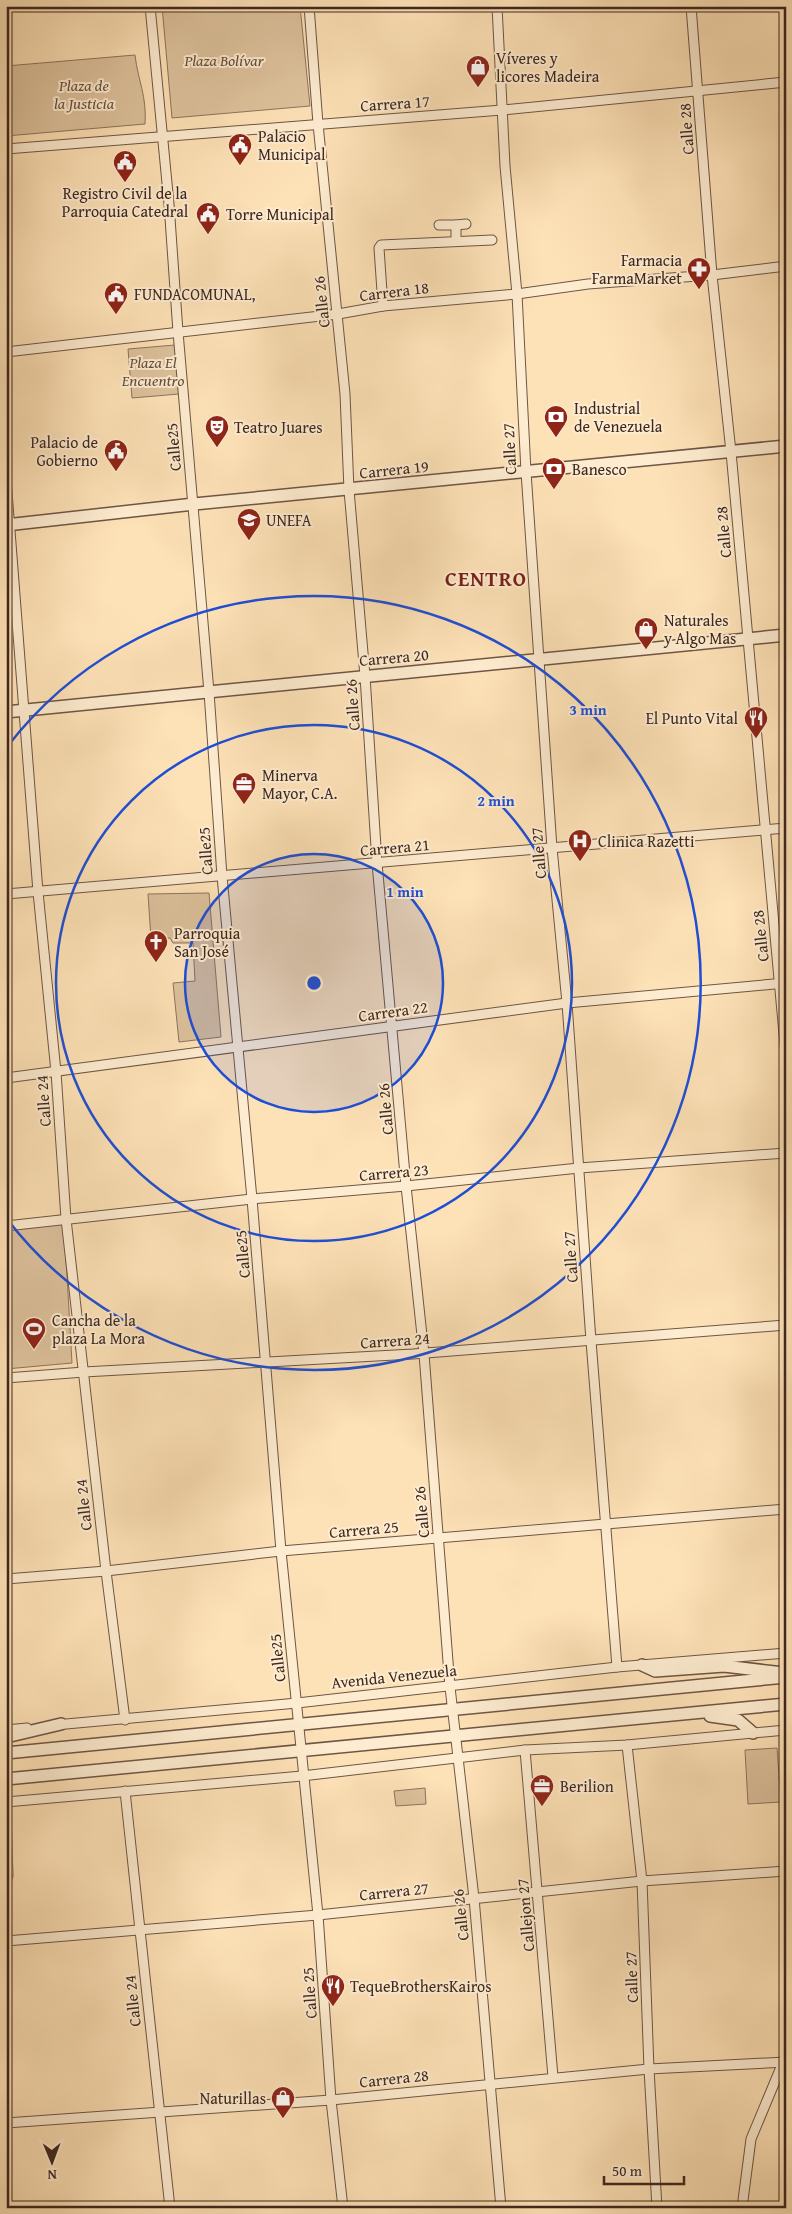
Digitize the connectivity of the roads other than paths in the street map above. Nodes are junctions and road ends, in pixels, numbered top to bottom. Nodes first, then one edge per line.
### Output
1 (150, 6) edge
2 (309, 6) edge
3 (497, 6) edge
4 (691, 6) edge
5 (786, 82) edge
6 (699, 90) junction
7 (502, 110) junction
8 (318, 124) junction
9 (162, 136) junction
10 (6, 148) edge
11 (456, 224) junction
12 (466, 224) dead end
13 (439, 225) dead end
14 (492, 240) dead end
15 (456, 241) junction
16 (786, 266) edge
17 (712, 275) junction
18 (517, 294) junction
19 (383, 306) junction
20 (338, 314) junction
21 (178, 332) junction
22 (6, 352) edge
23 (786, 446) edge
24 (731, 452) junction
25 (526, 472) junction
26 (6, 479) edge
27 (349, 490) junction
28 (194, 504) junction
29 (9, 525) edge
30 (786, 635) edge
31 (747, 638) junction
32 (540, 659) junction
33 (365, 676) junction
34 (209, 692) junction
35 (25, 711) junction
36 (6, 712) edge
37 (786, 828) edge
38 (766, 829) junction
39 (552, 848) junction
40 (377, 863) junction
41 (222, 876) junction
42 (38, 892) junction
43 (6, 894) edge
44 (783, 983) edge
45 (567, 1003) junction
46 (393, 1026) junction
47 (238, 1047) junction
48 (786, 1056) edge
49 (56, 1072) junction
50 (6, 1078) edge
51 (786, 1153) edge
52 (579, 1168) junction
53 (406, 1186) junction
54 (252, 1199) junction
55 (66, 1219) junction
56 (6, 1226) edge
57 (786, 1325) edge
58 (591, 1341) junction
59 (424, 1354) junction
60 (265, 1364) junction
61 (84, 1372) junction
62 (6, 1378) edge
63 (786, 1508) edge
64 (605, 1523) junction
65 (438, 1537) junction
66 (281, 1551) junction
67 (106, 1571) junction
68 (6, 1579) edge
69 (786, 1653) edge
70 (642, 1665) junction
71 (618, 1667) junction
72 (786, 1675) edge
73 (450, 1687) junction
74 (297, 1703) junction
75 (786, 1704) edge
76 (453, 1710) junction
77 (125, 1720) junction
78 (611, 1721) junction
79 (61, 1724) junction
80 (299, 1724) junction
81 (6, 1730) edge
82 (786, 1730) edge
83 (753, 1733) junction
84 (6, 1736) edge
85 (456, 1736) junction
86 (627, 1745) junction
87 (301, 1750) junction
88 (525, 1750) junction
89 (6, 1753) edge
90 (457, 1758) junction
91 (302, 1776) junction
92 (6, 1780) edge
93 (125, 1791) junction
94 (6, 1802) edge
95 (6, 1820) edge
96 (786, 1870) edge
97 (8, 1876) dead end
98 (642, 1881) junction
99 (539, 1891) junction
100 (474, 1898) junction
101 (318, 1915) junction
102 (140, 1930) junction
103 (6, 1942) edge
104 (785, 2060) edge
105 (649, 2069) junction
106 (553, 2077) junction
107 (491, 2083) junction
108 (331, 2100) junction
109 (159, 2112) junction
110 (6, 2123) edge
111 (170, 2208) edge
112 (343, 2208) edge
113 (501, 2208) edge
114 (657, 2208) edge
115 (742, 2208) edge

1 - 9 street, Calle25
2 - 8 street, Calle 26
3 - 7 street, Calle 27
4 - 6 street, Calle 28
5 - 6 street, Carrera 17
6 - 7 street, Carrera 17
6 - 17 street, Calle 28
7 - 8 street, Carrera 17
7 - 18 street, Calle 27
8 - 9 street, Carrera 17
8 - 20 street, Calle 26
9 - 10 street, Carrera 17
9 - 21 street, Calle25
11 - 12 street
11 - 13 street
11 - 15 street
14 - 15 street
15 - 19 street
16 - 17 street, Carrera 18
17 - 18 street, Carrera 18
17 - 24 street, Calle 28
18 - 19 street, Carrera 18
18 - 25 street, Calle 27
19 - 20 street, Carrera 18
20 - 21 street, Carrera 18
20 - 27 street, Calle 26
21 - 22 street, Carrera 18
21 - 28 street, Calle25
23 - 24 street, Carrera 19
24 - 25 street, Carrera 19
24 - 31 street, Calle 28
25 - 27 street, Carrera 19
25 - 32 street, Calle 27
26 - 29 street, Calle 24
27 - 28 street, Carrera 19
27 - 33 street, Calle 26
28 - 29 street, Carrera 19
28 - 34 street, Calle25
29 - 35 street, Calle 24
30 - 31 street, Carrera 20
31 - 32 street, Carrera 20
31 - 38 street, Calle 28
32 - 33 street, Carrera 20
32 - 39 street, Calle 27
33 - 34 street, Carrera 20
33 - 40 street, Calle 26
34 - 35 street, Carrera 20
34 - 41 street, Calle25
35 - 36 street, Carrera 20
35 - 42 street, Calle 24
37 - 38 street, Carrera 21
38 - 39 street, Carrera 21
38 - 44 street, Calle 28
39 - 40 street, Carrera 21
39 - 45 street, Calle 27
40 - 41 street, Carrera 21
40 - 46 street, Calle 26
41 - 42 street, Carrera 21
41 - 47 street, Calle25
42 - 43 street, Carrera 21
42 - 49 street, Calle 24
44 - 45 street, Carrera 22
44 - 48 street, Calle 28
45 - 46 street, Carrera 22
45 - 52 street, Calle 27
46 - 47 street, Carrera 22
46 - 53 street, Calle 26
47 - 49 street, Carrera 22
47 - 54 street, Calle25
49 - 50 street, Carrera 22
49 - 55 street, Calle 24
51 - 52 street, Carrera 23
52 - 53 street, Carrera 23
52 - 58 street, Calle 27
53 - 54 street, Carrera 23
53 - 59 street, Calle 26
54 - 55 street, Carrera 23
54 - 60 street, Calle25
55 - 56 street, Carrera 23
55 - 61 street, Calle 24
57 - 58 street, Carrera 24
58 - 59 street, Carrera 24
58 - 64 street, Calle 27
59 - 60 street, Carrera 24
59 - 65 street, Calle 26
60 - 61 street, Carrera 24
60 - 66 street, Calle25
61 - 62 street, Carrera 24
61 - 67 street, Calle 24
63 - 64 street, Carrera 25
64 - 65 street, Carrera 25
64 - 71 street, Calle 27
65 - 66 street, Carrera 25
65 - 73 street, Calle 26
66 - 67 street, Carrera 25
66 - 74 street, Calle25
67 - 68 street, Carrera 25
67 - 77 street, Calle 24
69 - 70 street, Avenida Venezuela
70 - 71 street, Avenida Venezuela
70 - 72 street
71 - 73 street, Avenida Venezuela
72 - 76 street
73 - 74 street, Avenida Venezuela
73 - 76 street, Calle 26
74 - 77 street, Avenida Venezuela
74 - 80 street, Calle25
75 - 78 street
76 - 80 street
76 - 85 street, Calle 26
77 - 79 street, Avenida Venezuela
78 - 83 street
78 - 85 street
79 - 81 street, Avenida Venezuela
79 - 84 street
80 - 87 street, Calle 25
80 - 89 street
82 - 83 street
83 - 86 street
85 - 87 street
85 - 90 street, Calle 26
86 - 88 street
86 - 98 street, Calle 27
87 - 91 street, Calle 25
87 - 92 street
88 - 90 street
88 - 99 street, Callejon 27
90 - 91 street
90 - 100 street, Calle 26
91 - 93 street
91 - 101 street, Calle 25
93 - 94 street
93 - 102 street, Calle 24
95 - 97 street
96 - 98 street, Carrera 27
98 - 99 street, Carrera 27
98 - 105 street, Calle 27
99 - 100 street, Carrera 27
99 - 106 street, Callejon 27
100 - 101 street, Carrera 27
100 - 107 street, Calle 26
101 - 102 street, Carrera 27
101 - 108 street, Calle 25
102 - 103 street, Carrera 27
102 - 109 street, Calle 24
104 - 105 street, Carrera 28
104 - 115 street
105 - 106 street, Carrera 28
105 - 114 street, Calle 27
106 - 107 street, Carrera 28
107 - 108 street, Carrera 28
107 - 113 street, Calle 26
108 - 109 street, Carrera 28
108 - 112 street, Calle 25
109 - 110 street, Carrera 28
109 - 111 street, Calle 24

